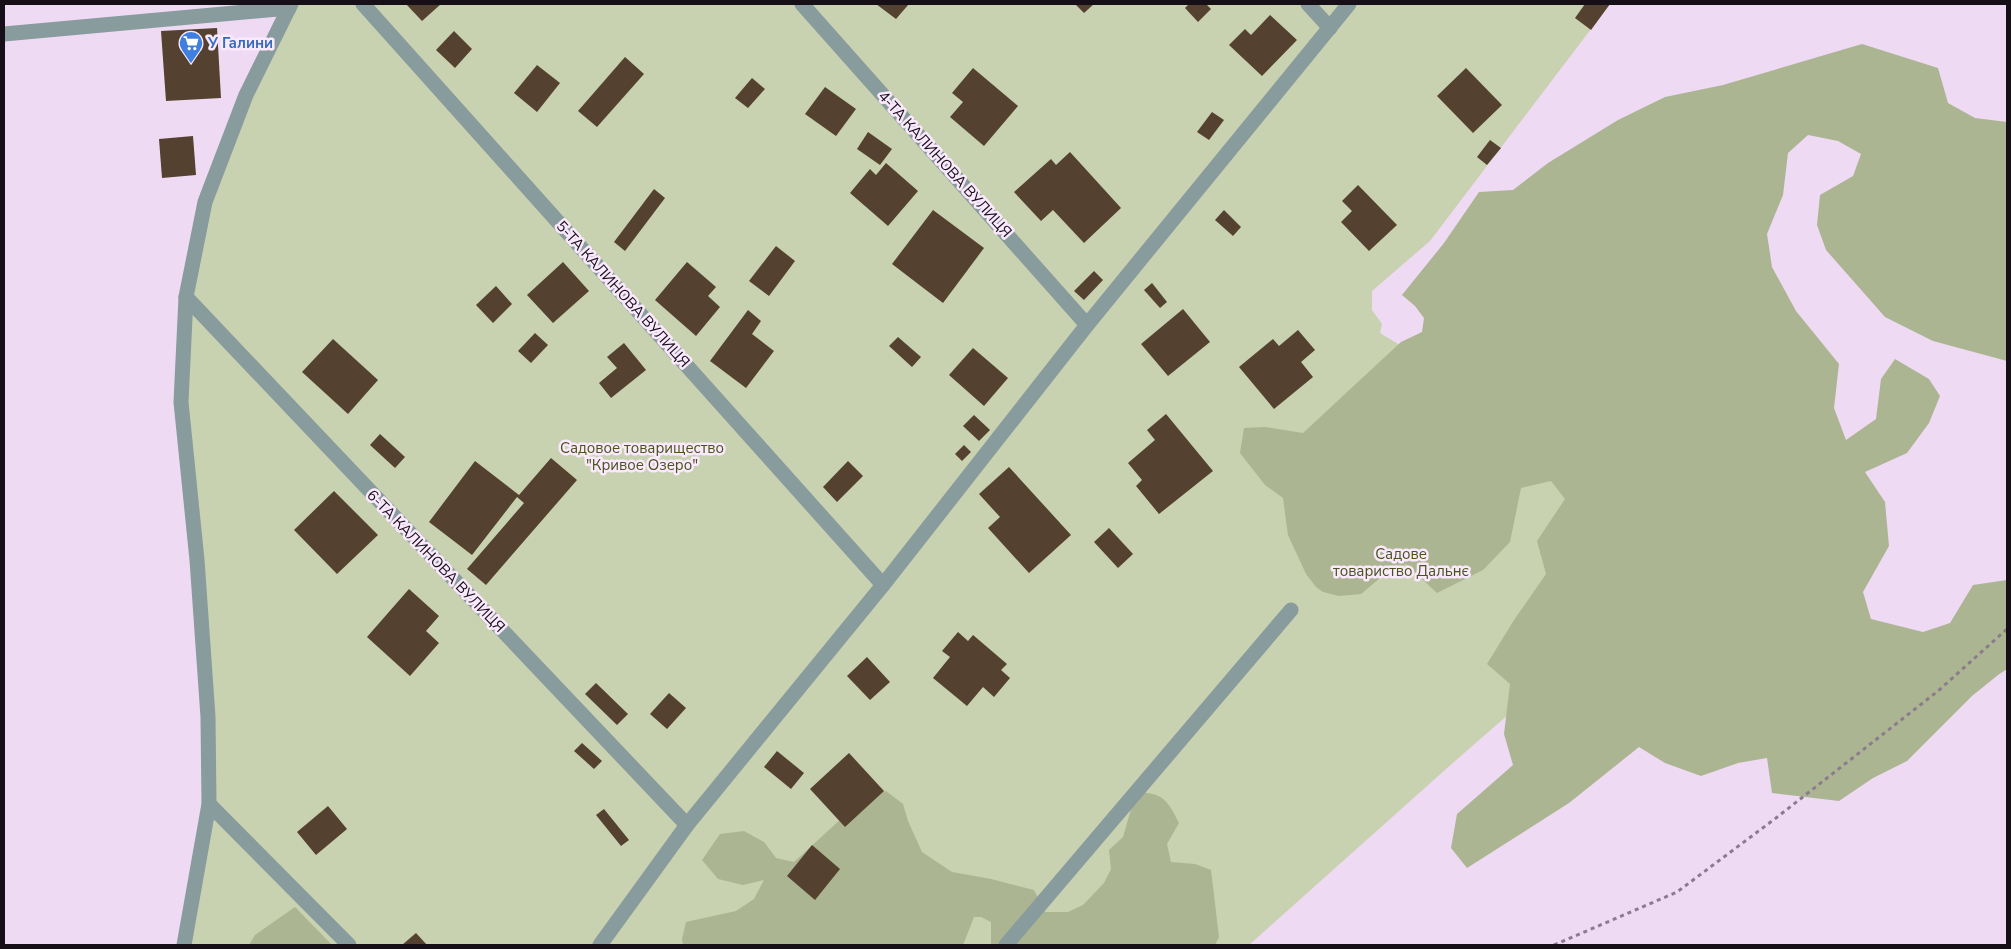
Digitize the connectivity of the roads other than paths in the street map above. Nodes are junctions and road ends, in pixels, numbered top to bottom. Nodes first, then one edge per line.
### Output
1 (363, 4) edge
2 (802, 4) edge
3 (1308, 4) edge
4 (1349, 4) edge
5 (290, 6) edge
6 (1330, 28) junction
7 (4, 34) edge
8 (186, 298) junction
9 (1087, 325) junction
10 (883, 585) junction
11 (1291, 610) dead end
12 (209, 804) junction
13 (687, 825) junction
14 (184, 945) edge
15 (349, 945) edge
16 (600, 945) edge
17 (1006, 945) edge

1 - 10 street, 5-ТА КАЛИНОВА ВУЛИЦЯ
2 - 9 street, 4-ТА КАЛИНОВА ВУЛИЦЯ
3 - 6 street
4 - 6 street
5 - 7 street
5 - 8 street
6 - 9 street
8 - 12 street
8 - 13 street, 6-ТА КАЛИНОВА ВУЛИЦЯ
9 - 10 street
10 - 13 street
11 - 17 street
12 - 14 street
12 - 15 street
13 - 16 street

